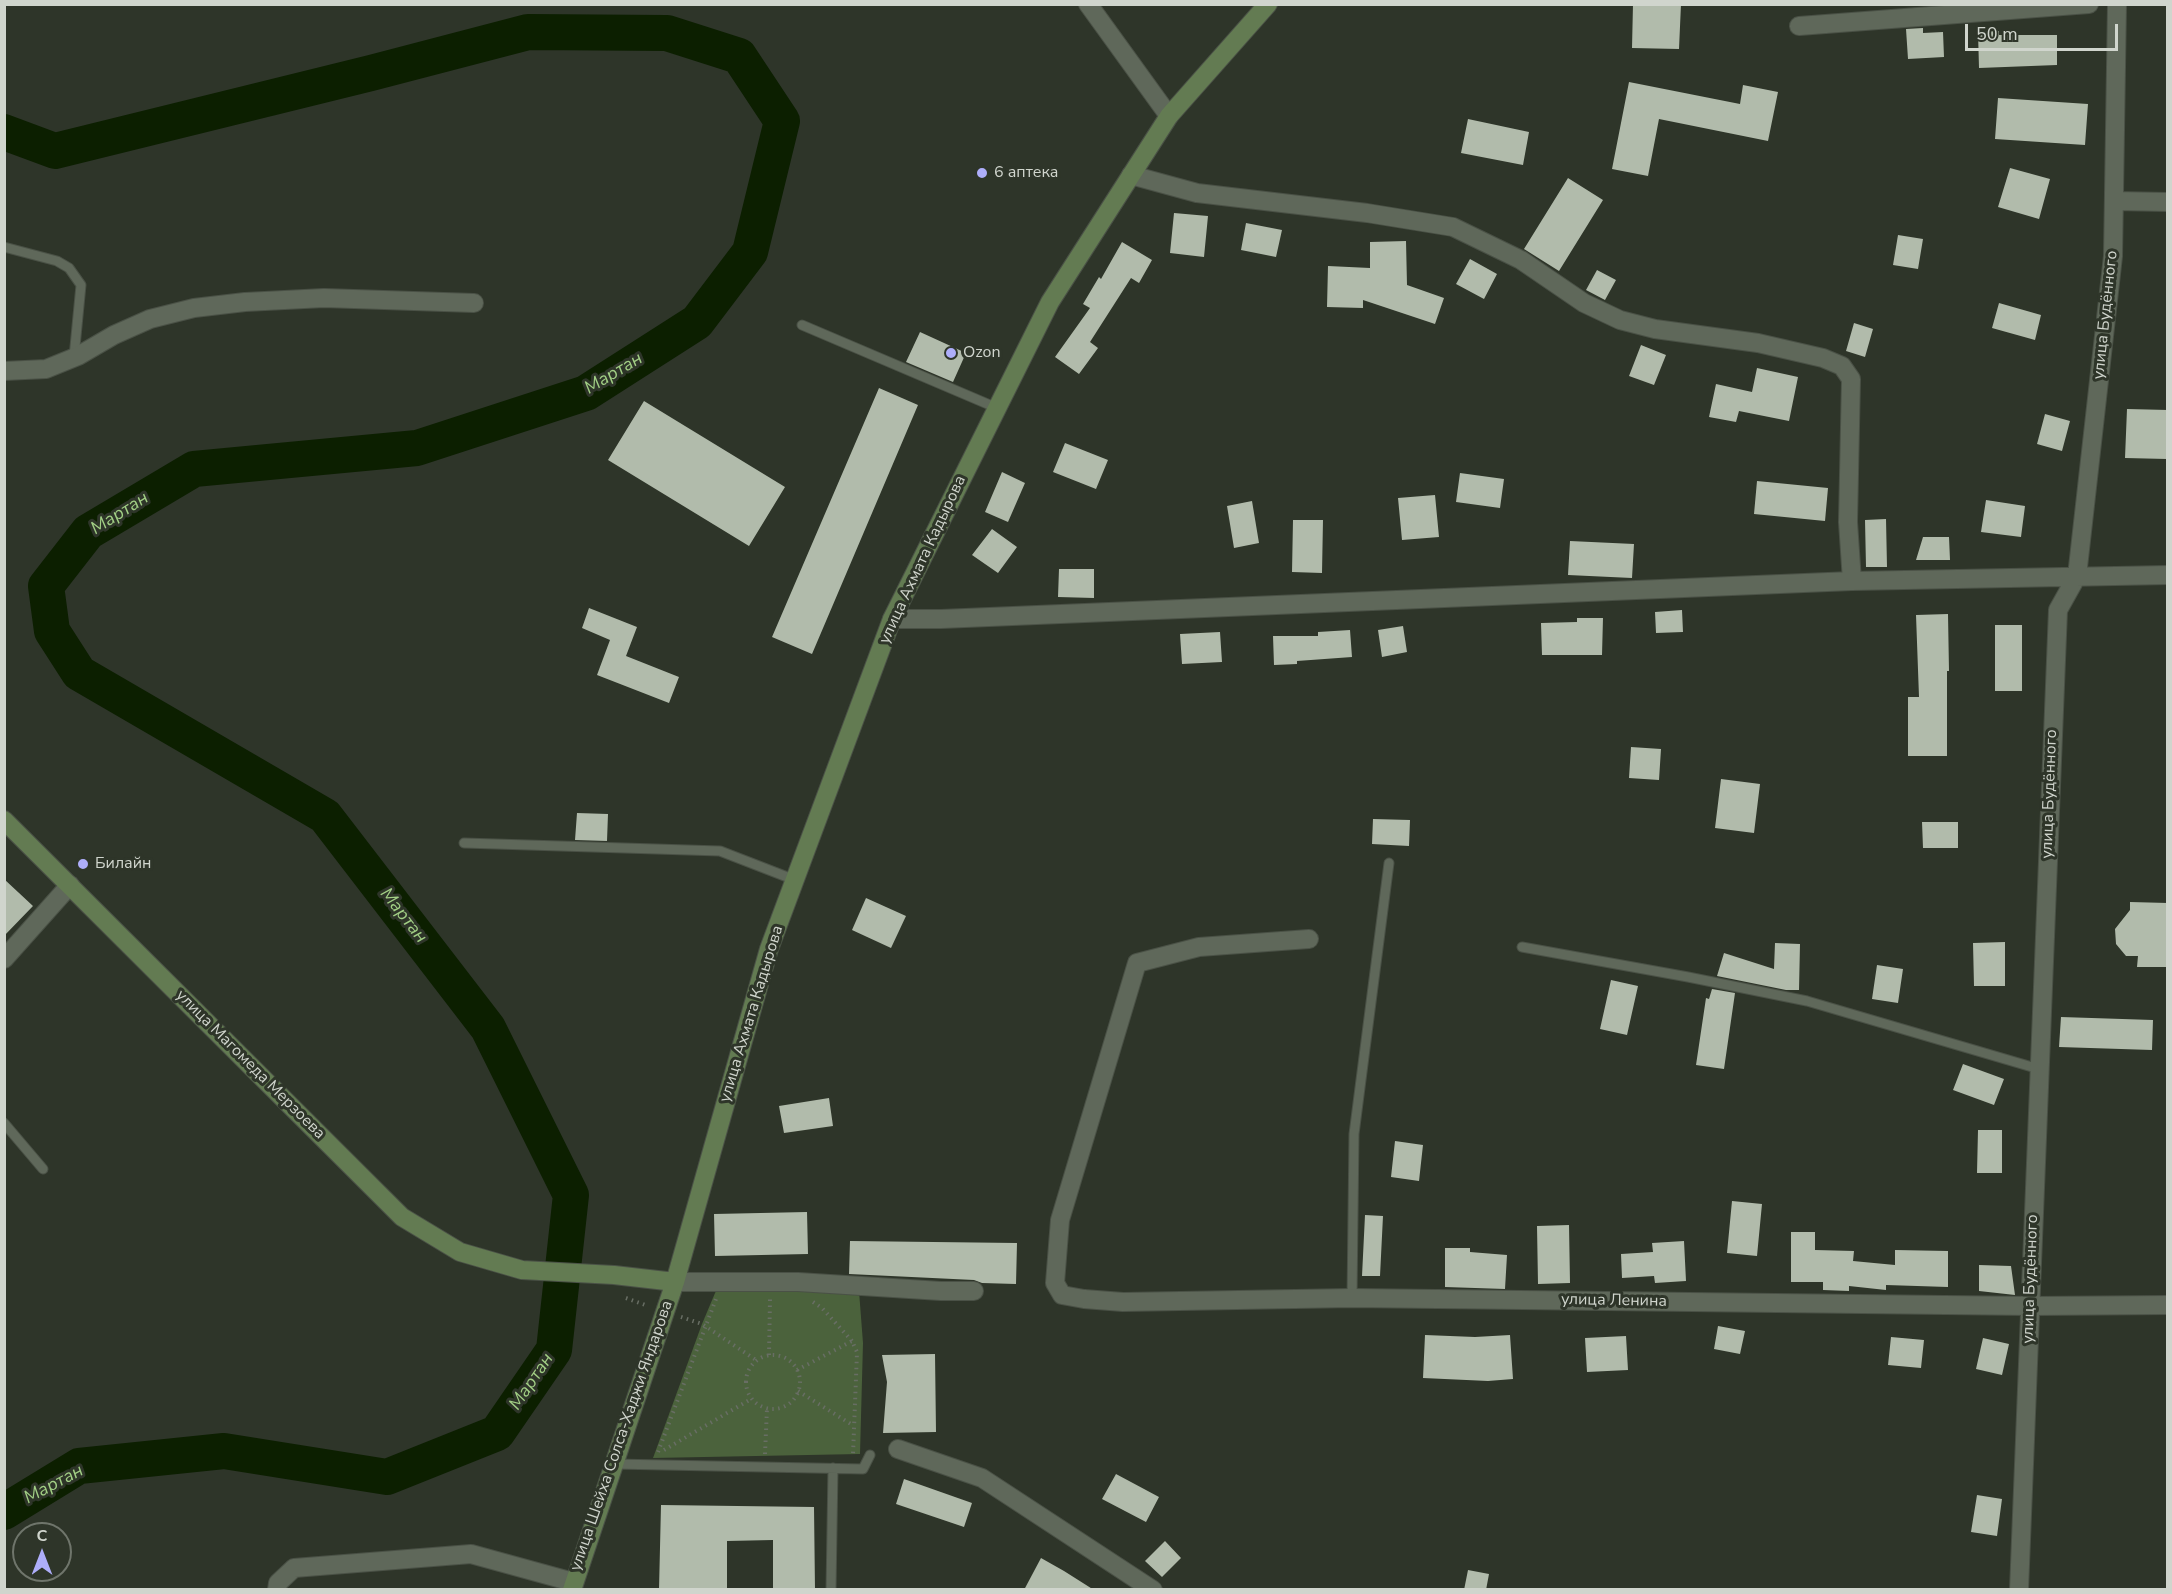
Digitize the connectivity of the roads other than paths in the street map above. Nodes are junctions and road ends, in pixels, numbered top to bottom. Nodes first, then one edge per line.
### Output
1 (1088, 4) edge
2 (1268, 4) edge
3 (2089, 4) edge
4 (2117, 4) edge
5 (1799, 26) dead end
6 (1168, 116) junction
7 (1131, 175) junction
8 (2114, 201) junction
9 (2168, 202) edge
10 (4, 247) edge
11 (474, 303) dead end
12 (802, 325) dead end
13 (74, 357) junction
14 (4, 371) edge
15 (997, 408) junction
16 (2168, 575) edge
17 (2078, 576) junction
18 (1852, 581) junction
19 (892, 619) junction
20 (4, 820) edge
21 (464, 843) dead end
22 (1389, 863) dead end
23 (795, 880) junction
24 (70, 885) junction
25 (1309, 939) dead end
26 (1522, 947) dead end
27 (4, 959) edge
28 (2039, 1069) junction
29 (4, 1123) edge
30 (43, 1169) dead end
31 (675, 1282) junction
32 (974, 1291) dead end
33 (1352, 1298) junction
34 (2168, 1305) edge
35 (2030, 1306) junction
36 (898, 1449) dead end
37 (870, 1455) dead end
38 (614, 1464) junction
39 (833, 1468) junction
40 (572, 1586) edge
41 (277, 1590) edge
42 (831, 1590) edge
43 (1153, 1590) edge
44 (2019, 1590) edge

1 - 6 street
2 - 6 main road, улица Ахмата Кадырова
3 - 5 street
4 - 8 street, улица Будённого
6 - 7 main road, улица Ахмата Кадырова
7 - 15 main road, улица Ахмата Кадырова
7 - 18 street
8 - 9 street
8 - 17 street, улица Будённого
10 - 13 lane
11 - 13 street
12 - 15 lane
13 - 14 street
15 - 19 main road, улица Ахмата Кадырова
16 - 17 street
17 - 18 street
17 - 28 street, улица Будённого
18 - 19 street
19 - 23 main road, улица Ахмата Кадырова
20 - 24 main road, улица Магомеда Мерзоева
21 - 23 lane
22 - 33 lane
23 - 31 main road, улица Ахмата Кадырова
24 - 27 street
24 - 31 main road, улица Магомеда Мерзоева
25 - 33 street, улица Ленина
26 - 28 lane
28 - 35 street, улица Будённого
29 - 30 lane
31 - 32 street
31 - 38 main road, улица Шейха Солса-Хаджи Яндарова
33 - 35 street, улица Ленина
34 - 35 street, улица Ленина
35 - 44 street, улица Будённого
36 - 43 street
37 - 39 lane
38 - 39 lane
38 - 40 main road, улица Шейха Солса-Хаджи Яндарова
39 - 42 lane
40 - 41 street

